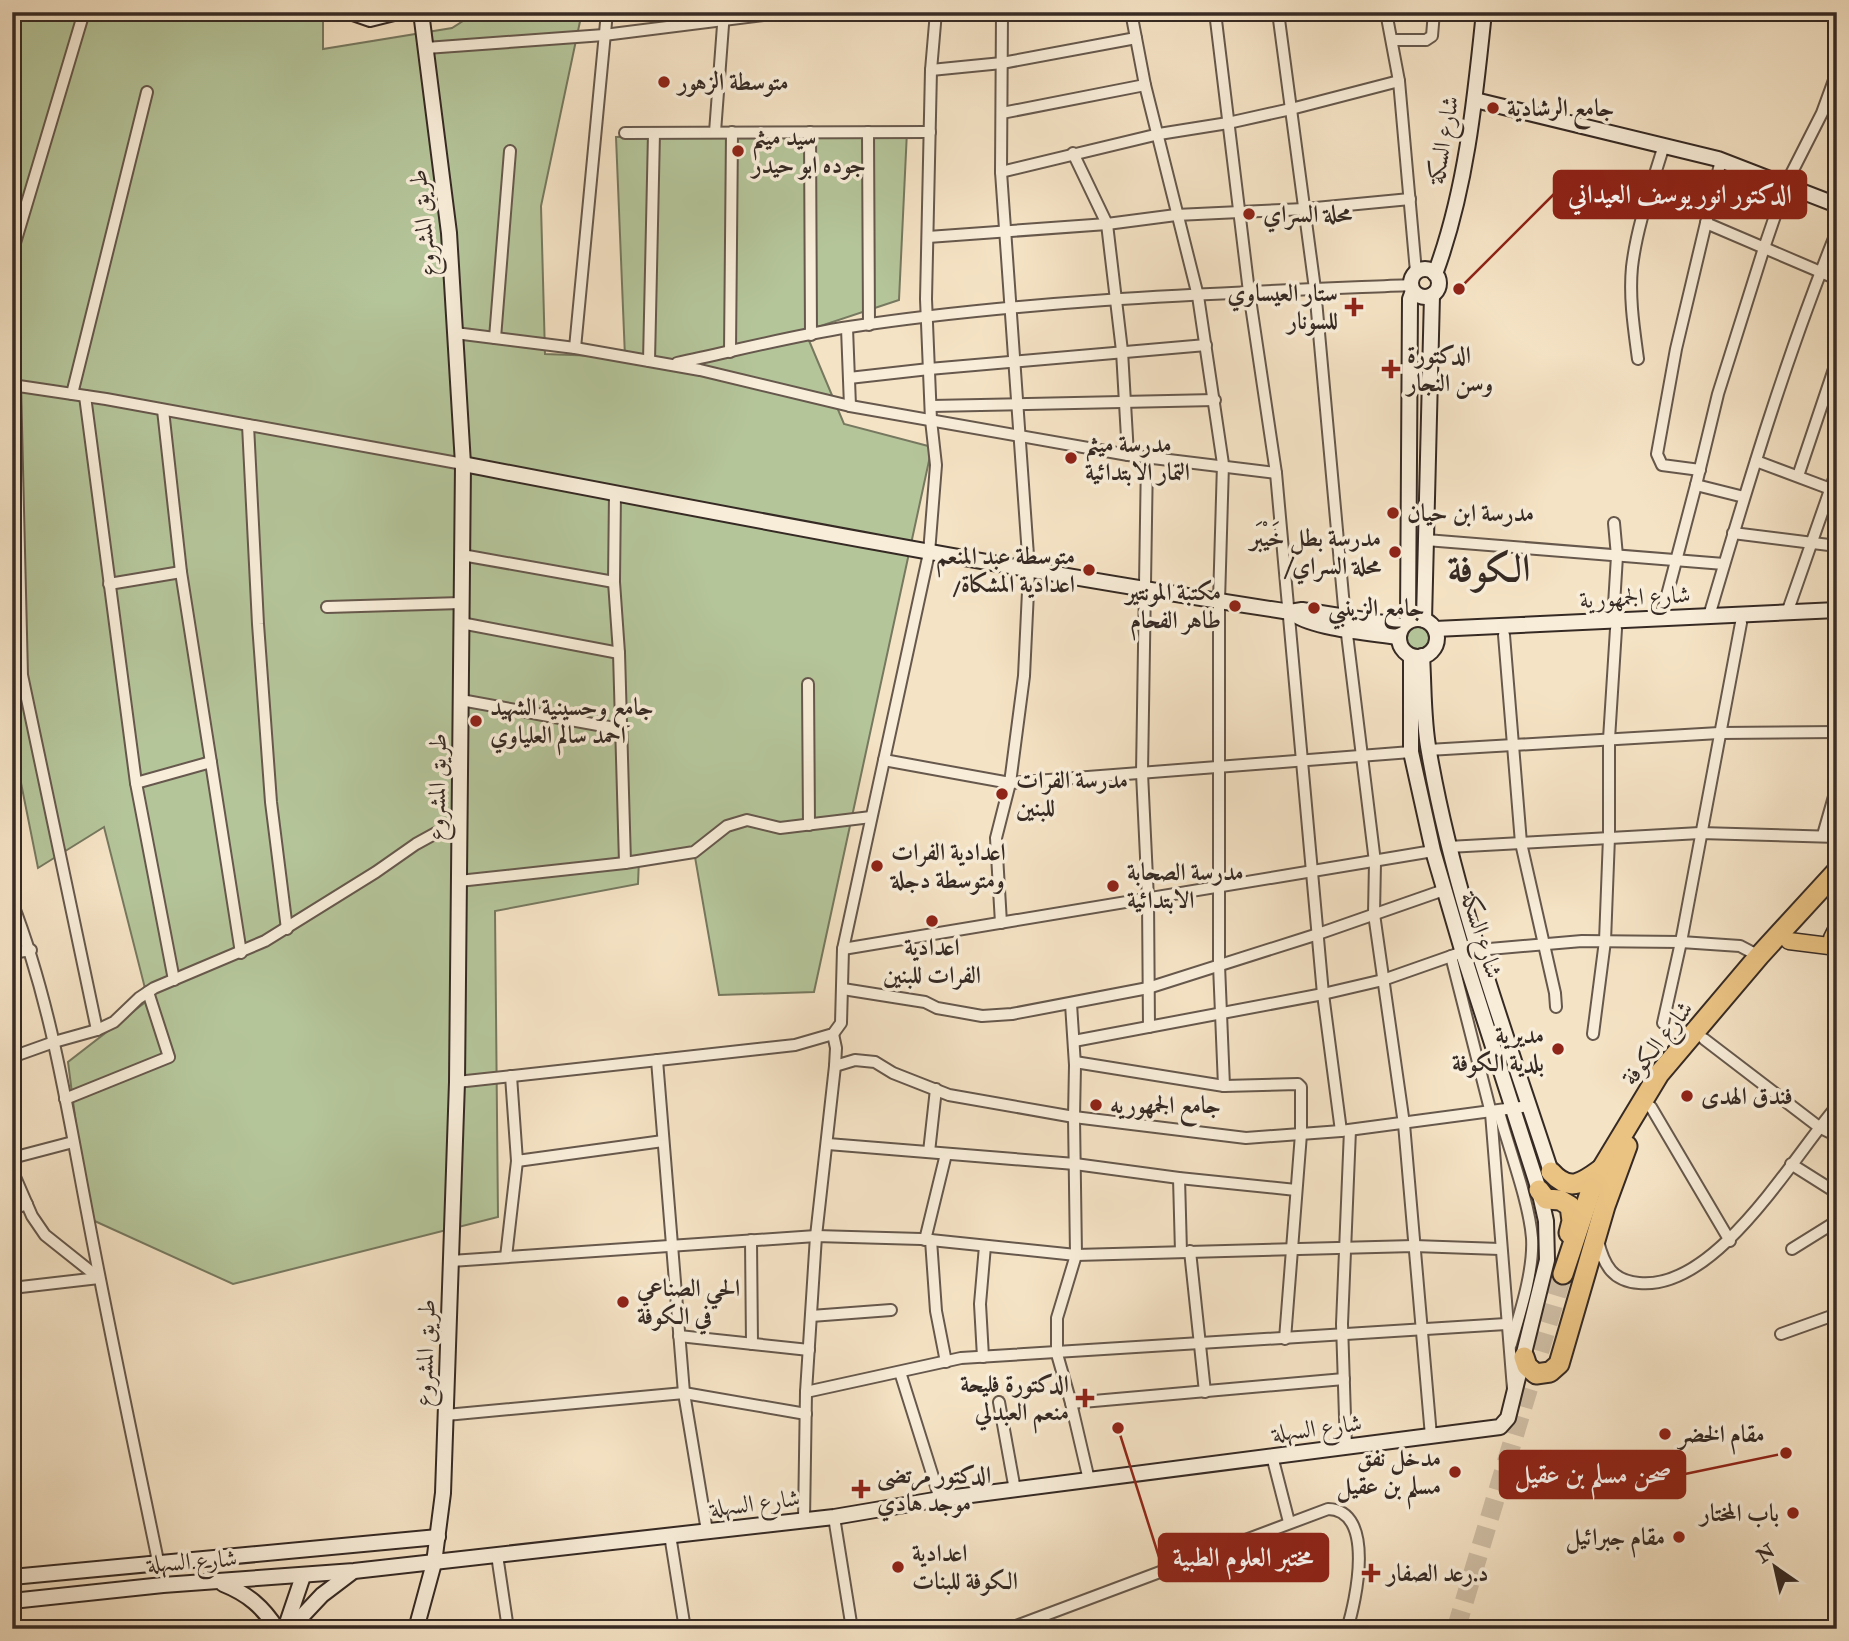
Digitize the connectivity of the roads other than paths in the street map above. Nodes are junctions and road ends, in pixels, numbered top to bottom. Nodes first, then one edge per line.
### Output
1 (83, 12) edge
2 (350, 12) edge
3 (398, 12) edge
4 (421, 12) edge
5 (607, 12) edge
6 (787, 12) edge
7 (936, 12) edge
8 (1002, 12) edge
9 (1131, 12) edge
10 (1215, 12) edge
11 (1278, 12) edge
12 (1386, 12) edge
13 (1434, 12) edge
14 (1484, 12) edge
15 (724, 16) edge
16 (604, 35) junction
17 (1136, 38) junction
18 (1392, 40) junction
19 (426, 48) junction
20 (1002, 62) junction
21 (931, 71) junction
22 (1837, 72) edge
23 (1399, 81) junction
24 (1145, 85) junction
25 (147, 92) dead end
26 (1475, 100) junction
27 (1291, 110) junction
28 (1002, 113) junction
29 (1228, 123) junction
30 (625, 132) dead end
31 (654, 132) junction
32 (715, 132) junction
33 (732, 132) junction
34 (810, 132) junction
35 (868, 132) junction
36 (930, 132) junction
37 (1159, 134) junction
38 (1664, 145) junction
39 (510, 151) dead end
40 (1073, 153) junction
41 (1721, 160) junction
42 (1001, 172) junction
43 (1786, 184) junction
44 (1410, 199) junction
45 (12, 204) edge
46 (1837, 205) edge
47 (26, 206) junction
48 (1304, 209) junction
49 (1241, 213) junction
50 (1176, 215) junction
51 (1706, 223) junction
52 (1107, 224) junction
53 (1837, 231) edge
54 (1006, 233) junction
55 (928, 237) junction
56 (1764, 248) junction
57 (12, 253) edge
58 (1820, 272) junction
59 (1435, 274) junction
60 (1837, 279) edge
61 (1413, 283) junction
62 (1315, 289) junction
63 (1250, 292) junction
64 (1432, 295) junction
65 (1198, 296) junction
66 (1117, 300) junction
67 (1010, 309) junction
68 (927, 318) junction
69 (869, 325) junction
70 (847, 328) junction
71 (455, 333) junction
72 (811, 335) junction
73 (495, 338) junction
74 (1206, 345) junction
75 (575, 348) junction
76 (1122, 351) junction
77 (730, 352) junction
78 (1638, 359) dead end
79 (1837, 360) edge
80 (649, 361) junction
81 (1014, 362) junction
82 (669, 365) junction
83 (929, 369) junction
84 (849, 378) junction
85 (14, 385) edge
86 (72, 394) junction
87 (85, 396) junction
88 (1215, 401) junction
89 (1124, 404) junction
90 (850, 406) junction
91 (931, 406) junction
92 (1018, 406) junction
93 (163, 410) junction
94 (932, 420) junction
95 (247, 425) junction
96 (1019, 436) junction
97 (1128, 455) junction
98 (1147, 458) junction
99 (1756, 461) junction
100 (463, 464) junction
101 (1223, 464) junction
102 (1700, 470) junction
103 (1837, 470) edge
104 (1276, 473) junction
105 (1798, 476) junction
106 (1696, 485) junction
107 (15, 488) edge
108 (1833, 490) edge
109 (615, 493) junction
110 (1744, 497) junction
111 (1614, 523) dead end
112 (1733, 533) junction
113 (1426, 540) junction
114 (1812, 543) junction
115 (1837, 547) edge
116 (929, 553) junction
117 (462, 555) junction
118 (1617, 555) junction
119 (1676, 560) junction
120 (1724, 564) junction
121 (1029, 570) junction
122 (181, 572) junction
123 (614, 582) junction
124 (109, 584) junction
125 (1144, 588) junction
126 (1219, 601) junction
127 (461, 603) junction
128 (327, 607) dead end
129 (1837, 610) edge
130 (1290, 612) junction
131 (1787, 612) junction
132 (1709, 616) junction
133 (1661, 618) junction
134 (1837, 618) edge
135 (461, 623) junction
136 (1741, 623) junction
137 (1346, 624) junction
138 (1615, 625) junction
139 (1403, 628) junction
140 (1432, 629) junction
141 (1504, 635) junction
142 (619, 653) junction
143 (1417, 656) junction
144 (808, 684) dead end
145 (461, 700) junction
146 (620, 729) junction
147 (1837, 732) edge
148 (1719, 733) junction
149 (1609, 739) junction
150 (1512, 746) junction
151 (1428, 750) junction
152 (1411, 752) junction
153 (1360, 757) junction
154 (884, 760) junction
155 (211, 762) junction
156 (1303, 762) junction
157 (1219, 767) junction
158 (1142, 773) junction
159 (136, 783) junction
160 (1010, 783) junction
161 (1837, 786) edge
162 (872, 817) junction
163 (809, 825) junction
164 (460, 828) junction
165 (1700, 833) junction
166 (1823, 835) junction
167 (1609, 837) junction
168 (1837, 837) edge
169 (1521, 844) junction
170 (1448, 847) junction
171 (1433, 851) junction
172 (1375, 862) junction
173 (625, 863) junction
174 (1837, 871) edge
175 (1313, 873) junction
176 (459, 881) junction
177 (1219, 887) junction
178 (1837, 887) edge
179 (1444, 890) junction
180 (1148, 899) junction
181 (12, 902) edge
182 (1374, 914) junction
183 (1001, 923) junction
184 (1837, 928) edge
185 (287, 929) junction
186 (1318, 934) junction
187 (1605, 941) junction
188 (1789, 941) junction
189 (1681, 942) junction
190 (1544, 944) junction
191 (1836, 947) edge
192 (843, 949) junction
193 (31, 950) junction
194 (1478, 950) junction
195 (12, 953) edge
196 (241, 953) junction
197 (1457, 954) junction
198 (1759, 956) junction
199 (1219, 965) junction
200 (174, 980) junction
201 (1383, 980) junction
202 (1148, 988) junction
203 (843, 989) junction
204 (148, 992) junction
205 (1323, 994) junction
206 (1071, 1003) junction
207 (1556, 1007) dead end
208 (1220, 1014) junction
209 (1663, 1023) dead end
210 (1149, 1027) junction
211 (97, 1030) junction
212 (833, 1034) junction
213 (1593, 1034) dead end
214 (1704, 1039) junction
215 (1074, 1041) junction
216 (54, 1042) junction
217 (12, 1057) edge
218 (657, 1060) junction
219 (1075, 1062) junction
220 (835, 1066) junction
221 (510, 1076) junction
222 (457, 1082) junction
223 (1224, 1086) junction
224 (936, 1089) junction
225 (65, 1099) junction
226 (1837, 1106) edge
227 (1651, 1107) junction
228 (1522, 1108) junction
229 (1495, 1112) junction
230 (1074, 1117) junction
231 (1404, 1124) junction
232 (1819, 1127) junction
233 (1346, 1131) junction
234 (1301, 1134) junction
235 (1837, 1136) edge
236 (663, 1141) junction
237 (73, 1142) junction
238 (828, 1144) junction
239 (1627, 1146) junction
240 (929, 1152) junction
241 (946, 1154) junction
242 (12, 1158) edge
243 (517, 1161) junction
244 (1075, 1164) junction
245 (1791, 1164) junction
246 (12, 1170) edge
247 (1601, 1170) junction
248 (1551, 1172) joint
249 (1179, 1178) junction
250 (1296, 1190) junction
251 (1539, 1190) junction
252 (1837, 1193) edge
253 (27, 1204) junction
254 (12, 1209) edge
255 (1837, 1221) edge
256 (1596, 1234) junction
257 (816, 1236) junction
258 (751, 1240) junction
259 (928, 1240) junction
260 (1730, 1241) junction
261 (672, 1245) junction
262 (985, 1246) junction
263 (1414, 1246) junction
264 (1345, 1247) junction
265 (1292, 1248) junction
266 (1500, 1249) junction
267 (1793, 1250) dead end
268 (1186, 1251) junction
269 (1076, 1255) junction
270 (506, 1257) junction
271 (451, 1261) junction
272 (1567, 1272) junction
273 (99, 1278) junction
274 (12, 1288) edge
275 (891, 1310) dead end
276 (1837, 1314) edge
277 (811, 1316) junction
278 (1506, 1324) junction
279 (1422, 1330) junction
280 (1343, 1335) junction
281 (1781, 1335) dead end
282 (680, 1336) junction
283 (1285, 1339) junction
284 (752, 1344) junction
285 (1199, 1345) junction
286 (809, 1350) junction
287 (1517, 1353) junction
288 (1057, 1354) junction
289 (983, 1357) junction
290 (946, 1362) junction
291 (900, 1372) junction
292 (1344, 1379) junction
293 (684, 1392) junction
294 (806, 1392) junction
295 (1205, 1392) junction
296 (999, 1402) dead end
297 (1071, 1403) junction
298 (806, 1414) junction
299 (446, 1415) junction
300 (1500, 1427) joint
301 (1431, 1436) junction
302 (1346, 1448) junction
303 (1272, 1456) junction
304 (1089, 1480) junction
305 (1015, 1490) junction
306 (940, 1499) junction
307 (835, 1517) junction
308 (804, 1520) junction
309 (1289, 1522) junction
310 (707, 1531) junction
311 (670, 1535) junction
312 (438, 1537) junction
313 (497, 1555) junction
314 (158, 1562) junction
315 (435, 1563) junction
316 (354, 1571) junction
317 (303, 1576) junction
318 (12, 1577) edge
319 (219, 1582) junction
320 (12, 1601) edge
321 (277, 1629) edge
322 (288, 1629) edge
323 (416, 1629) edge
324 (508, 1629) edge
325 (685, 1629) edge
326 (852, 1629) edge
327 (1008, 1629) edge
328 (1347, 1629) edge

1 - 47 street
2 - 3 street
4 - 19 street, طريق المشروع
5 - 16 street
6 - 15 street
7 - 21 street
8 - 20 street
9 - 17 street
10 - 29 street
11 - 27 street
12 - 18 street
13 - 18 street
14 - 26 street, شارع السكة
15 - 16 street
15 - 32 street
16 - 19 street
16 - 75 street
17 - 20 street
17 - 24 street
18 - 23 street
19 - 71 street, طريق المشروع
20 - 21 street
20 - 28 street
21 - 36 street
22 - 43 street
23 - 27 street
23 - 44 street
24 - 28 street
24 - 37 street
25 - 86 street
26 - 38 street
26 - 59 street, شارع السكة
27 - 29 street
27 - 48 street
28 - 42 street
29 - 37 street
29 - 49 street
30 - 31 street
31 - 32 street
31 - 80 street
32 - 33 street
33 - 34 street
33 - 77 street
34 - 35 street
34 - 72 street
35 - 36 street
35 - 69 street
36 - 55 street
37 - 40 street
37 - 50 street
38 - 41 street
38 - 78 street
39 - 73 street
40 - 42 street
40 - 52 street
41 - 43 street
41 - 51 street
42 - 54 street
43 - 46 street
43 - 56 street
44 - 48 street
44 - 61 street
45 - 47 street
47 - 57 street
48 - 49 street
48 - 62 street
49 - 50 street
49 - 63 street
50 - 52 street
50 - 65 street
51 - 56 street
51 - 102 street
52 - 54 street
52 - 66 street
53 - 58 street
54 - 55 street
54 - 67 street
55 - 68 street
56 - 58 street
56 - 102 street
58 - 60 street
58 - 99 street
59 - 61 street
59 - 64 street
61 - 62 street
61 - 64 street
61 - 139 street
62 - 63 street
62 - 137 street
63 - 65 street
63 - 104 street
64 - 113 street
65 - 66 street
65 - 74 street
66 - 67 street
66 - 76 street
67 - 68 street
67 - 81 street
68 - 69 street
68 - 83 street
69 - 70 street
70 - 72 street
70 - 84 street
71 - 73 street
71 - 100 street, طريق المشروع
72 - 77 street
73 - 75 street
74 - 76 street
74 - 88 street
75 - 80 street
76 - 81 street
76 - 89 street
77 - 82 street
79 - 105 street
80 - 82 street
81 - 83 street
81 - 92 street
82 - 90 street
83 - 84 street
83 - 91 street
84 - 90 street
85 - 86 street
85 - 107 street
86 - 87 street
87 - 93 street
87 - 124 street
88 - 89 street
88 - 101 street
89 - 92 street
89 - 97 street
90 - 94 street
91 - 92 street
91 - 94 street
92 - 96 street
93 - 95 street
93 - 122 street
94 - 96 street
94 - 116 street
95 - 100 street
95 - 185 street
96 - 97 street
96 - 121 street
97 - 98 street
98 - 101 street
98 - 125 street
99 - 105 street
99 - 110 street
100 - 109 street
100 - 117 street, طريق المشروع
101 - 104 street
101 - 126 street
102 - 106 street
103 - 108 street
104 - 130 street
105 - 108 street
106 - 110 street
106 - 119 street
107 - 211 street
108 - 114 street
109 - 116 street
109 - 123 street
110 - 112 street
111 - 118 street
112 - 114 street
112 - 120 street
113 - 118 street
113 - 140 street
114 - 115 street
114 - 131 street
116 - 121 street
116 - 154 street
117 - 123 street
117 - 127 street, طريق المشروع
118 - 119 street
118 - 138 street
119 - 120 street
119 - 133 street
120 - 132 street
121 - 125 street
121 - 160 street
122 - 124 street
122 - 155 street
123 - 142 street
124 - 159 street
125 - 126 street
125 - 158 street
126 - 130 street
126 - 157 street
127 - 128 street
127 - 135 street, طريق المشروع
129 - 131 street, شارع الجمهورية
130 - 137 street
130 - 156 street
131 - 132 street, شارع الجمهورية
132 - 133 street, شارع الجمهورية
133 - 138 street, شارع الجمهورية
134 - 136 street, شارع الجمهورية
135 - 142 street
135 - 145 street, طريق المشروع
136 - 138 street, شارع الجمهورية
136 - 148 street
137 - 139 street
137 - 153 street
138 - 140 street, شارع الجمهورية
138 - 141 street, شارع الجمهورية
138 - 149 street
139 - 140 street
139 - 143 street
140 - 141 street, شارع الجمهورية
140 - 143 street
141 - 150 street
142 - 146 street
143 - 151 street, شارع السكة
143 - 152 street, شارع السكة
144 - 163 street
145 - 146 street
145 - 164 street, طريق المشروع
146 - 173 street
147 - 148 street
148 - 149 street
148 - 165 street
149 - 150 street
149 - 167 street
150 - 151 street
150 - 169 street
151 - 170 street, شارع السكة
152 - 153 street
152 - 171 street, شارع السكة
153 - 156 street
153 - 172 street
154 - 160 street
154 - 162 street
155 - 159 street
155 - 196 street
156 - 157 street
156 - 175 street
157 - 158 street
157 - 177 street
158 - 160 street
158 - 180 street
159 - 200 street
160 - 183 street
161 - 166 street
162 - 163 street
162 - 192 street
163 - 173 street
164 - 176 street, طريق المشروع
164 - 185 street
165 - 166 street
165 - 167 street
165 - 189 street
166 - 168 street
167 - 169 street
167 - 187 street
169 - 170 street
169 - 190 street
170 - 194 street, شارع السكة
171 - 172 street
171 - 179 street, شارع السكة
172 - 175 street
172 - 182 street
173 - 176 street
174 - 198 highway, شارع الكوفة
175 - 177 street
175 - 186 street
176 - 222 street, طريق المشروع
177 - 180 street
177 - 199 street
178 - 188 highway, شارع الكوفة
179 - 182 street
179 - 197 street, شارع السكة
180 - 183 street
180 - 202 street
181 - 193 street
182 - 186 street
182 - 201 street
183 - 192 street
184 - 191 main road
185 - 196 street
186 - 199 street
186 - 205 street
187 - 189 street
187 - 190 street
187 - 213 street
188 - 191 main road
188 - 214 highway, شارع الكوفة
189 - 198 street
189 - 209 street
190 - 194 street
190 - 207 street
192 - 203 street
193 - 195 street
193 - 216 street
194 - 228 street, شارع السكة
196 - 200 street
197 - 201 street
197 - 228 street, شارع السكة
197 - 229 street
198 - 247 highway, شارع الكوفة
199 - 202 street
199 - 208 street
200 - 204 street
201 - 205 street
201 - 231 street
202 - 206 street
202 - 210 street
203 - 206 street
203 - 212 street
204 - 211 street
204 - 225 street
205 - 208 street
205 - 233 street
206 - 215 street
208 - 210 street
208 - 223 street
210 - 215 street
211 - 216 street
212 - 218 street
212 - 220 street
214 - 227 highway, شارع الكوفة
214 - 232 street
215 - 219 street
216 - 217 street
216 - 225 street
218 - 221 street
218 - 236 street
219 - 223 street
219 - 230 street
220 - 224 street
220 - 238 street
221 - 222 street
221 - 243 street
222 - 271 street, طريق المشروع
223 - 234 street
224 - 230 street
224 - 240 street
225 - 237 street
226 - 232 street
227 - 239 highway, شارع الكوفة
227 - 260 street
228 - 229 street
228 - 248 street, شارع السكة
228 - 251 street, شارع السكة
229 - 231 street
229 - 266 street
229 - 287 street
230 - 234 street
230 - 244 street
231 - 233 street
231 - 263 street
232 - 235 street
232 - 245 street
233 - 234 street
233 - 264 street
234 - 250 street
236 - 243 street
236 - 261 street
237 - 242 street
237 - 273 street
238 - 240 street
238 - 257 street
239 - 256 highway
239 - 272 highway, شارع الكوفة
240 - 241 street
241 - 244 street
241 - 259 street
243 - 270 street
244 - 249 street
244 - 269 street
245 - 252 street
245 - 260 street
246 - 253 street
247 - 248 highway
247 - 272 highway, شارع الكوفة
249 - 250 street
249 - 268 street
250 - 265 street
251 - 272 highway
251 - 287 street, شارع السكة
253 - 254 street
253 - 273 street
255 - 267 street
256 - 260 street
256 - 287 highway
257 - 258 street
257 - 259 street
257 - 277 street
258 - 261 street
258 - 284 street
259 - 262 street
259 - 290 street
261 - 270 street
261 - 282 street
262 - 269 street
262 - 289 street
263 - 264 street
263 - 266 street
263 - 279 street
264 - 265 street
264 - 280 street
265 - 268 street
265 - 283 street
266 - 278 street
268 - 269 street
268 - 285 street
269 - 288 street
270 - 271 street
271 - 299 street, طريق المشروع
273 - 274 street
273 - 314 street
275 - 277 street
276 - 281 street
277 - 286 street
278 - 279 street
278 - 287 street
279 - 280 street
279 - 301 street
280 - 283 street
280 - 292 street
282 - 284 street
282 - 293 street
283 - 285 street
284 - 286 street
285 - 288 street
285 - 295 street
286 - 294 street
287 - 300 street, شارع السكة
288 - 289 street
288 - 297 street
289 - 290 street
290 - 291 street
291 - 294 street
291 - 306 street
292 - 295 street
292 - 302 street
293 - 298 street
293 - 299 street
293 - 310 street
294 - 298 street
295 - 297 street
296 - 305 street
297 - 304 street
298 - 308 street
299 - 312 street, طريق المشروع
300 - 301 street, شارع السهلة
301 - 302 street, شارع السهلة
302 - 303 street, شارع السهلة
303 - 304 street, شارع السهلة
303 - 309 street
304 - 305 street, شارع السهلة
305 - 306 street, شارع السهلة
306 - 307 street, شارع السهلة
307 - 308 street, شارع السهلة
307 - 326 street
308 - 310 street, شارع السهلة
309 - 327 street
309 - 328 street
310 - 311 street, شارع السهلة
311 - 313 street, شارع السهلة
311 - 325 street
312 - 314 street, شارع السهلة
312 - 315 street, طريق المشروع
313 - 315 street, شارع السهلة
313 - 324 street
314 - 318 street, شارع السهلة
315 - 316 street, شارع السهلة
315 - 323 street, طريق المشروع
316 - 317 street, شارع السهلة
316 - 322 street
317 - 319 street, شارع السهلة
317 - 322 street
319 - 320 street, شارع السهلة
319 - 321 street

